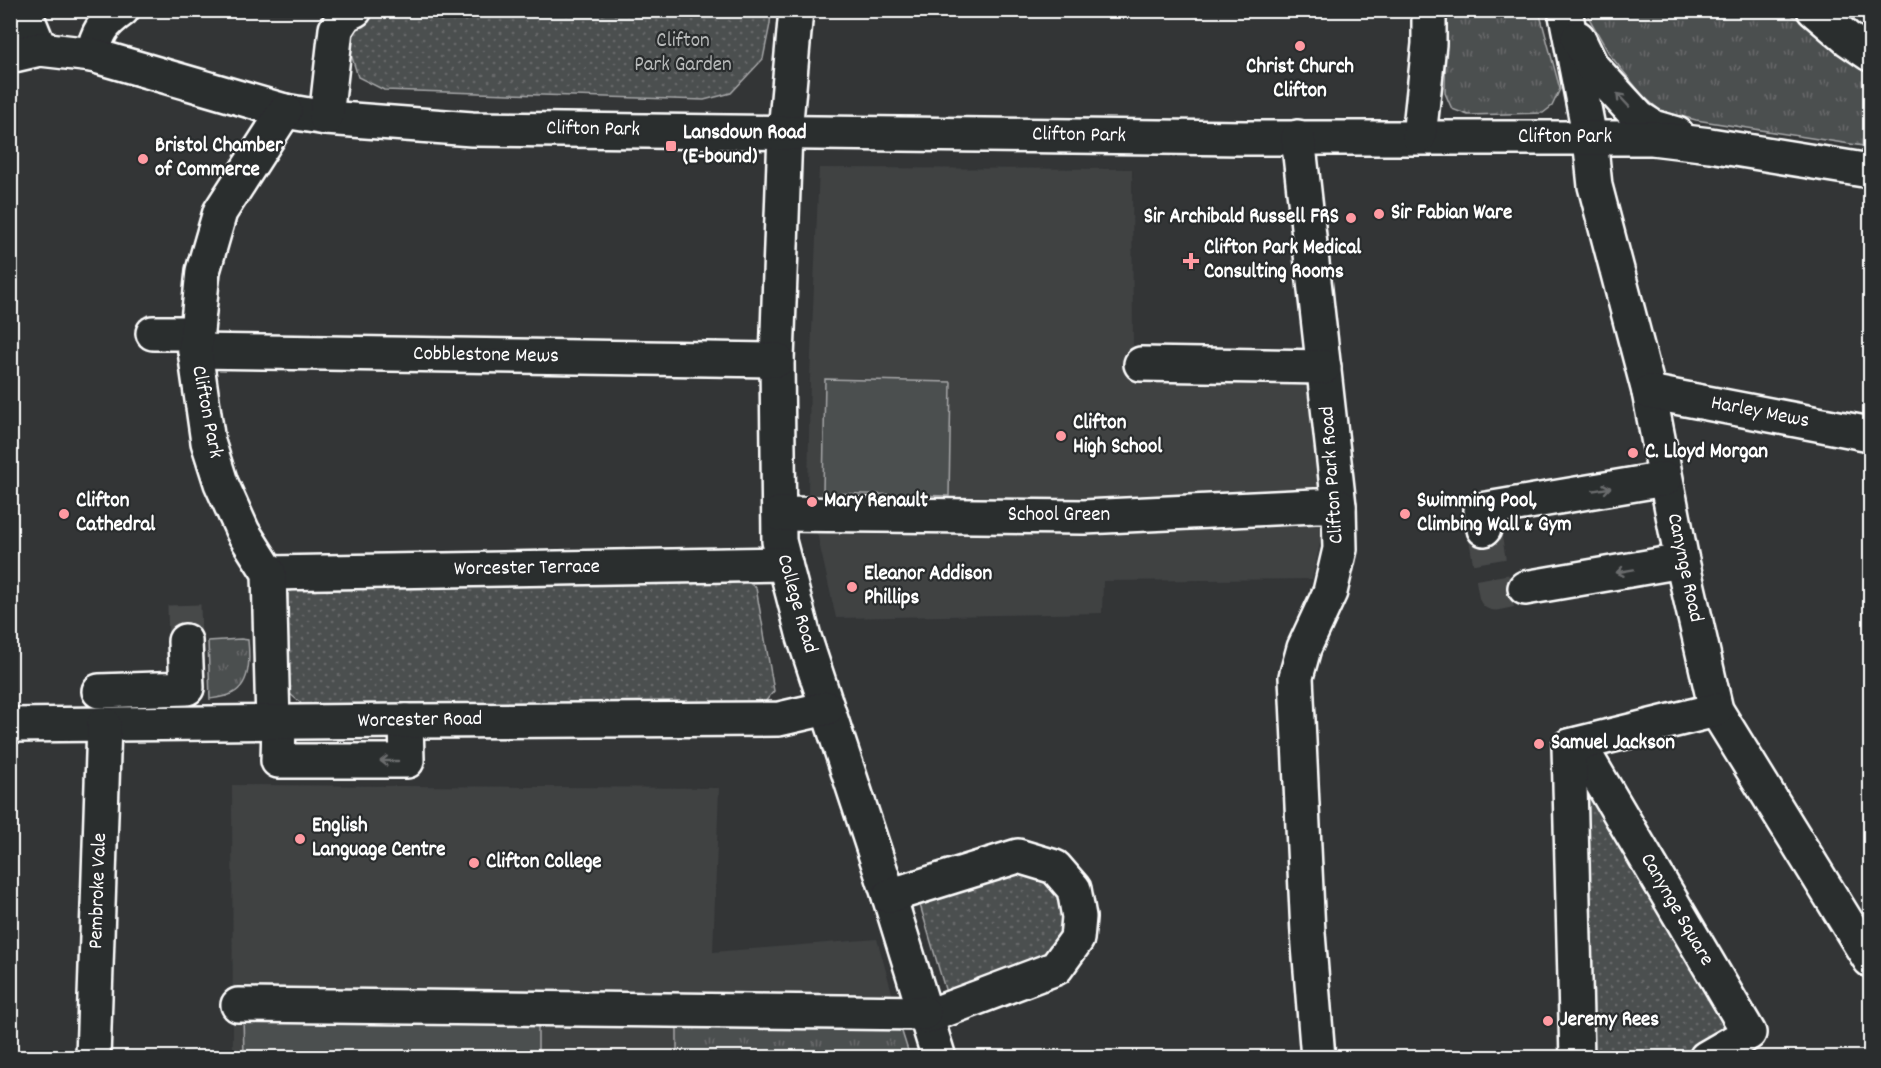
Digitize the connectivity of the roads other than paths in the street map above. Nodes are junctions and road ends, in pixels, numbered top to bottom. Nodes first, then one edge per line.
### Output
1 (24, 10) edge
2 (122, 10) edge
3 (355, 10) edge
4 (796, 10) edge
5 (1429, 10) edge
6 (1565, 10) edge
7 (1814, 10) edge
8 (25, 53) edge
9 (1870, 54) edge
10 (92, 55) junction
11 (285, 111) junction
12 (326, 118) junction
13 (785, 132) junction
14 (1298, 137) junction
15 (1419, 137) junction
16 (1590, 138) junction
17 (1710, 145) junction
18 (1870, 171) edge
19 (153, 333) dead end
20 (196, 342) junction
21 (777, 360) junction
22 (1141, 364) dead end
23 (1324, 368) junction
24 (1649, 392) junction
25 (1870, 434) edge
26 (1665, 479) junction
27 (1339, 506) junction
28 (779, 514) junction
29 (1484, 529) tunnel mouth
30 (1682, 561) junction
31 (785, 564) junction
32 (269, 573) junction
33 (1525, 588) tunnel mouth
34 (185, 641) tunnel mouth
35 (99, 691) dead end
36 (827, 708) junction
37 (1716, 710) junction
38 (276, 723) junction
39 (104, 724) junction
40 (10, 725) edge
41 (1579, 744) junction
42 (889, 896) junction
43 (1870, 960) edge
44 (237, 1005) dead end
45 (925, 1015) junction
46 (93, 1058) edge
47 (939, 1058) edge
48 (1318, 1058) edge
49 (1577, 1058) edge
50 (1706, 1058) edge

1 - 8 street
2 - 10 street
3 - 12 street
4 - 13 street, College Road
5 - 15 street
6 - 16 street, Canynge Road
17 -> 6 street
7 - 9 street
8 - 10 street, Clifton Park
10 - 11 street, Clifton Park
11 - 12 street, Clifton Park
11 - 20 street, Clifton Park
12 - 13 street, Clifton Park
13 - 14 street, Clifton Park
13 - 21 street, College Road
14 - 15 street, Clifton Park
14 - 23 street, Clifton Park Road
15 - 16 street, Clifton Park
16 - 17 street, Clifton Park
16 - 24 street, Canynge Road
17 - 18 street, Clifton Park
19 - 20 street, Cobblestone Mews
20 - 21 street, Cobblestone Mews
20 - 32 street, Clifton Park
21 - 28 street, College Road
22 - 23 street
23 - 27 street, Clifton Park Road
24 - 25 street, Harley Mews
24 - 26 street, Canynge Road
29 -> 26 street
26 - 30 street, Canynge Road
27 - 28 street, School Green
27 - 48 street, Clifton Park Road
28 - 31 street, College Road
30 -> 33 street
30 - 37 street, Canynge Road
31 - 32 street, Worcester Terrace
31 - 36 street, College Road
32 - 38 street
34 - 35 street
36 - 38 street, Worcester Road
36 - 42 street, College Road
37 - 41 street
37 - 43 street, Canynge Road
38 - 39 street, Worcester Road
39 - 40 street, Worcester Road
39 - 46 street, Pembroke Vale
41 - 49 street
41 - 50 street, Canynge Square
42 - 45 street, College Road
42 - 45 street
44 - 45 street
45 - 47 street, College Road

